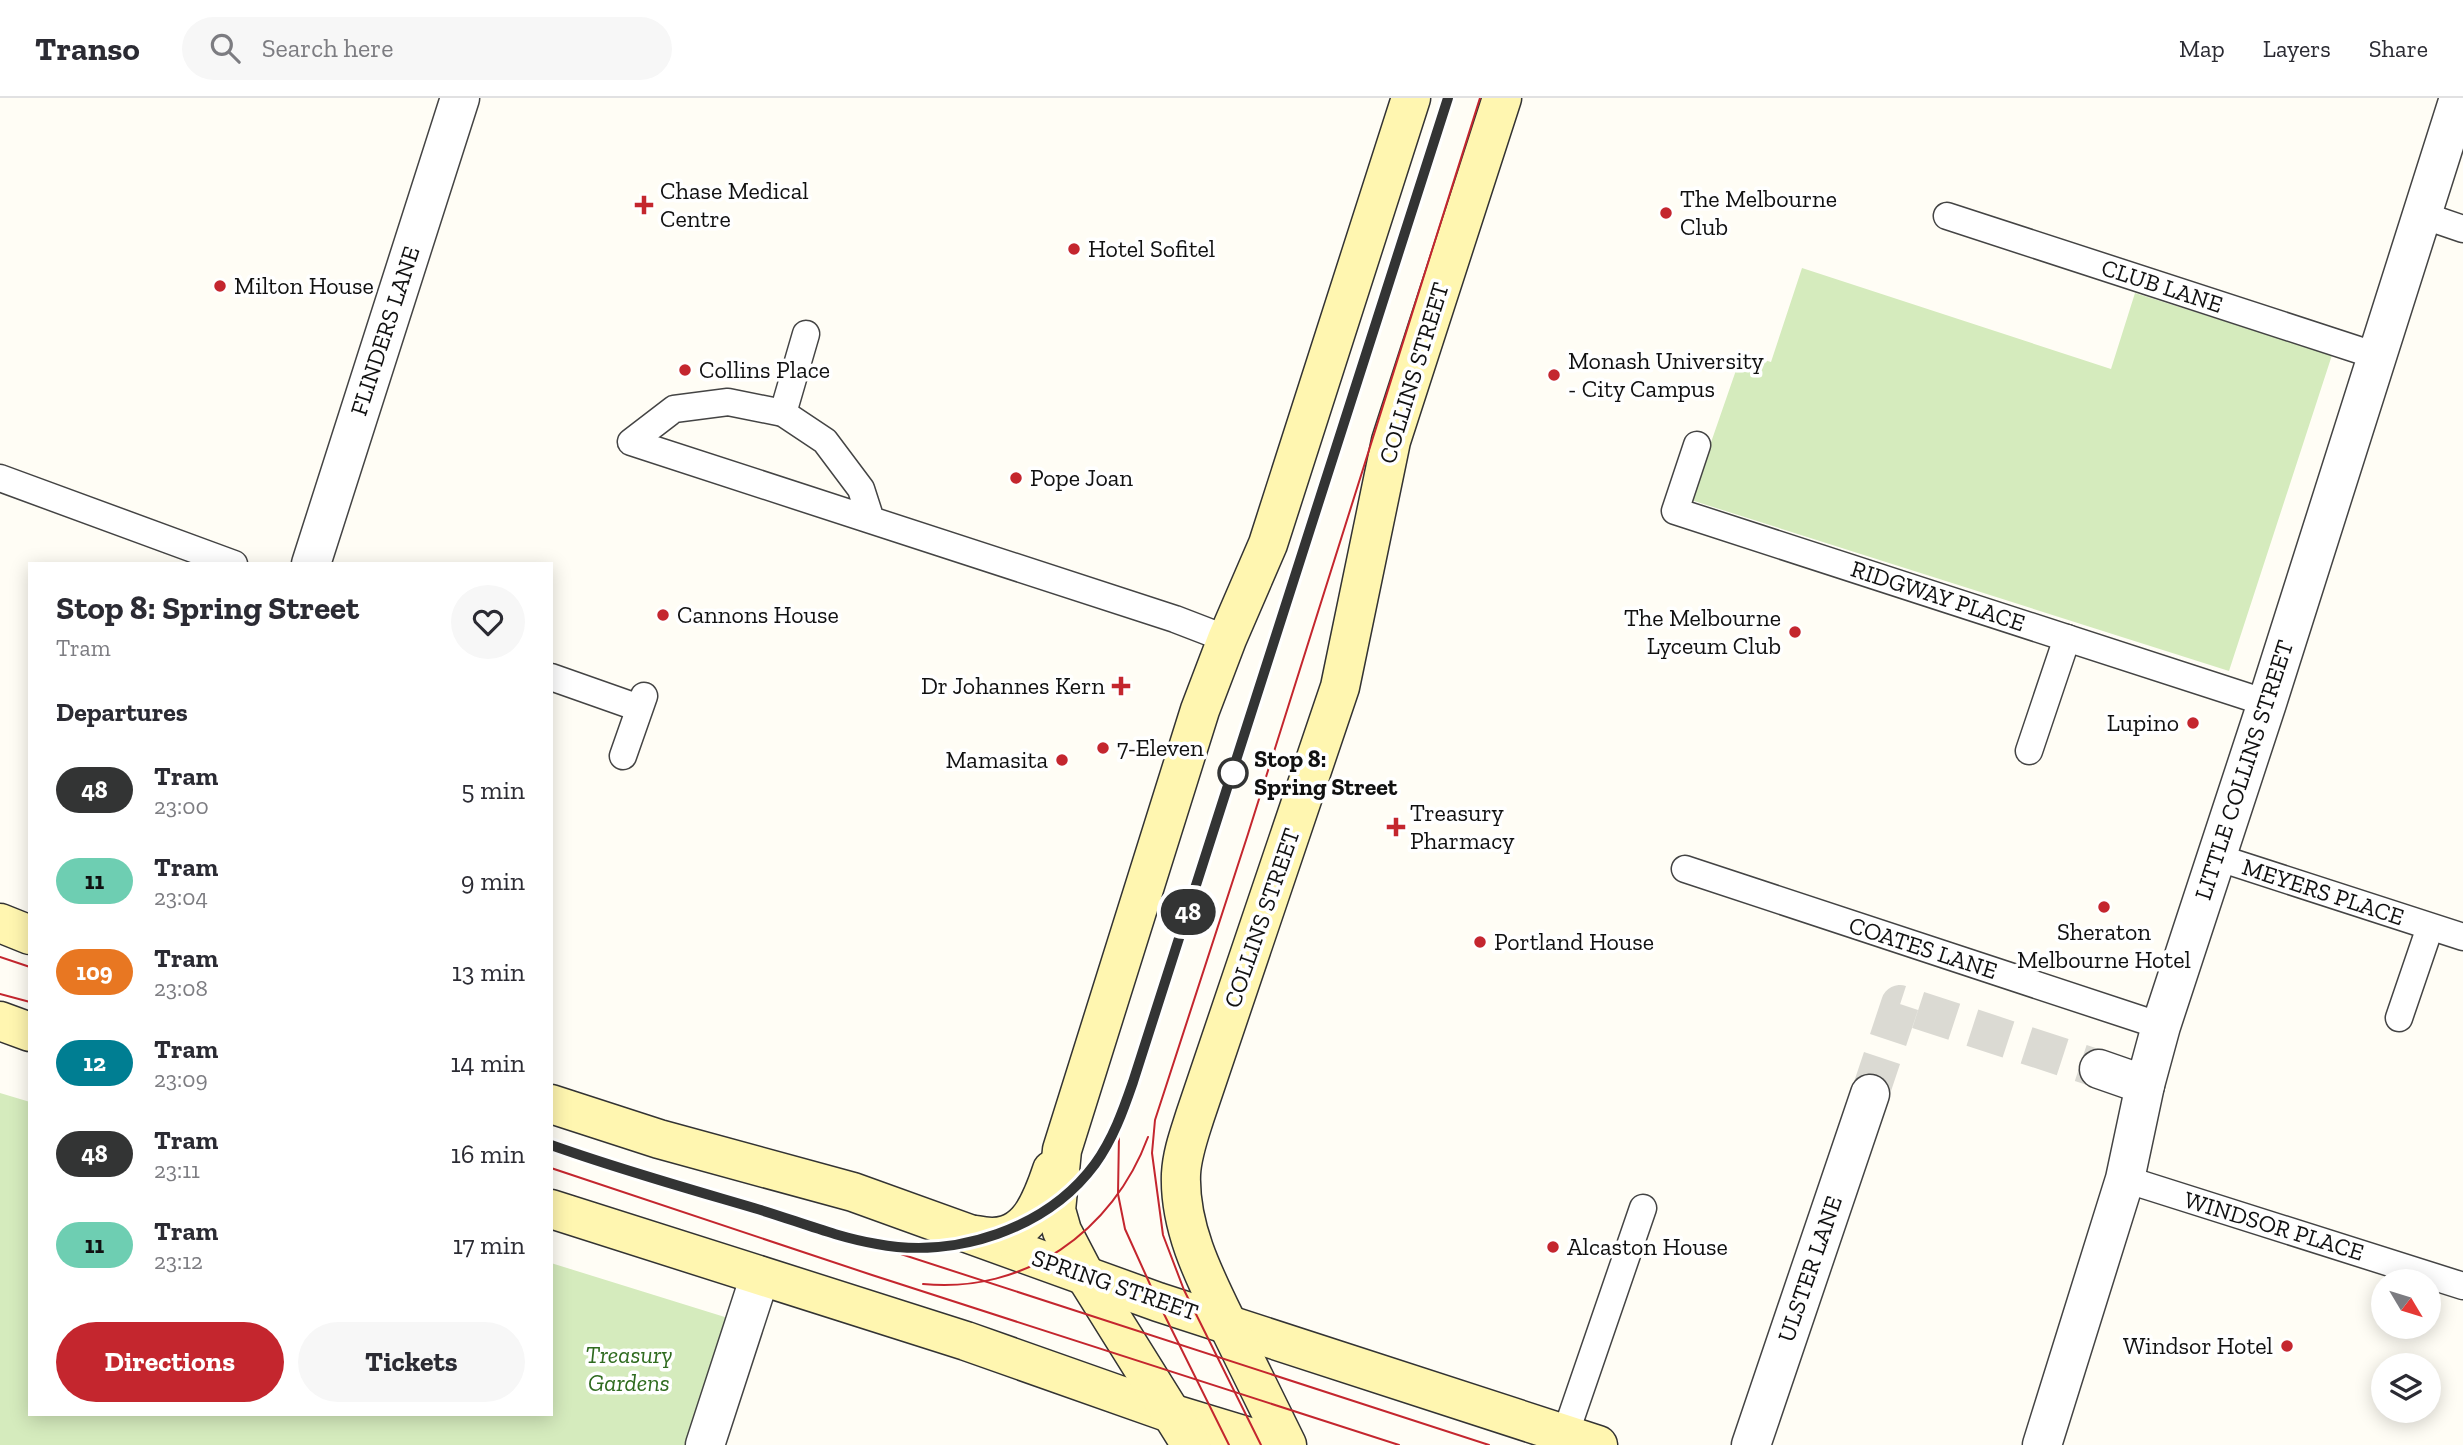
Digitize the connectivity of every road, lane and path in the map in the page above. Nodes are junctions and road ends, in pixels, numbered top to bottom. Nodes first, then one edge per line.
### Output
1 (460, 98) edge
2 (1412, 98) edge
3 (1502, 98) edge
4 (2453, 100) edge
5 (2422, 215) junction
6 (1947, 216) dead end
7 (2463, 229) edge
8 (806, 334) dead end
9 (2377, 356) junction
10 (783, 413) junction
11 (1697, 445) dead end
12 (0, 478) edge
13 (871, 520) junction
14 (229, 562) edge
15 (312, 562) edge
16 (1227, 639) junction
17 (2067, 639) junction
18 (553, 678) edge
19 (2267, 703) junction
20 (2029, 751) dead end
21 (622, 756) dead end
22 (2216, 857) junction
23 (1685, 869) dead end
24 (0, 923) edge
25 (2430, 927) junction
26 (28, 934) edge
27 (2463, 937) edge
28 (2399, 1018) dead end
29 (0, 1021) edge
30 (2161, 1026) junction
31 (28, 1031) edge
32 (2099, 1069) tunnel mouth
33 (2145, 1085) junction
34 (1870, 1094) tunnel mouth
35 (553, 1105) edge
36 (1073, 1108) junction
37 (2125, 1179) junction
38 (1643, 1208) dead end
39 (553, 1210) edge
40 (972, 1235) junction
41 (760, 1276) junction
42 (1086, 1278) junction
43 (2463, 1286) edge
44 (1228, 1325) junction
45 (1170, 1413) junction
46 (1582, 1440) edge
47 (705, 1445) edge
48 (1191, 1445) edge
49 (1276, 1445) edge
50 (1287, 1445) edge
51 (1751, 1445) edge
52 (2042, 1445) edge

1 - 15 street, FLINDERS LANE
2 - 16 street
3 - 44 street, COLLINS STREET
4 - 5 street, LITTLE COLLINS STREET
5 - 7 lane
5 - 9 street, LITTLE COLLINS STREET
6 - 9 lane, CLUB LANE
8 - 10 lane
9 - 19 street, LITTLE COLLINS STREET
10 - 13 lane
10 - 13 lane
11 - 17 lane, RIDGWAY PLACE
12 - 14 lane
13 - 16 lane
16 - 36 street
17 - 19 lane, RIDGWAY PLACE
17 - 20 lane
18 - 21 lane
19 - 22 street, LITTLE COLLINS STREET
22 - 25 lane, MEYERS PLACE
22 - 30 street, LITTLE COLLINS STREET
23 - 30 lane, COATES LANE
24 - 26 street
25 - 27 lane, MEYERS PLACE
25 - 28 lane, MEYERS PLACE
29 - 31 street
30 - 33 street, LITTLE COLLINS STREET
32 - 33 street
33 - 37 street, LITTLE COLLINS STREET
34 - 51 street, ULSTER LANE
35 - 40 street, SPRING STREET
36 - 40 street
36 - 42 street
37 - 43 lane, WINDSOR PLACE
37 - 52 street, LITTLE COLLINS STREET
38 - 46 lane
39 - 41 street
40 - 42 street, SPRING STREET
41 - 45 street
41 - 47 street
42 - 44 street, SPRING STREET
42 - 45 street
44 - 46 street, SPRING STREET
44 - 50 street, COLLINS STREET
45 - 48 street
45 - 49 street

